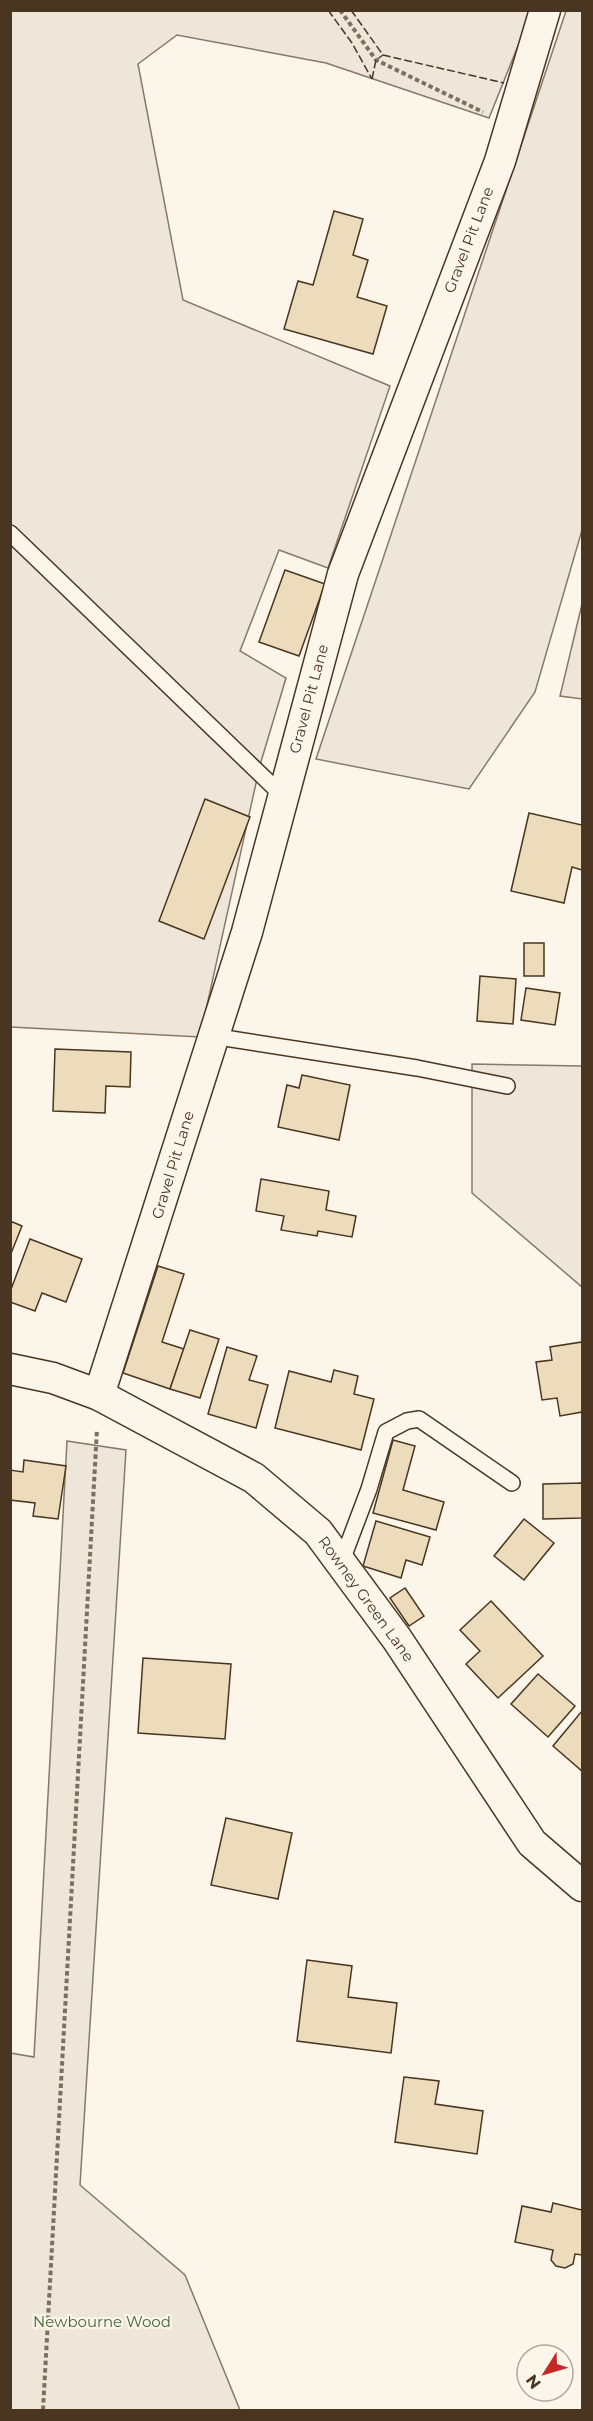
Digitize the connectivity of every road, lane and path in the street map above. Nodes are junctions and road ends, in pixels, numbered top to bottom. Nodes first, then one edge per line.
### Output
1 (340, 10) edge
2 (545, 10) edge
3 (511, 126) junction
4 (10, 533) edge
5 (283, 796) junction
6 (212, 1036) junction
7 (507, 1086) dead end
8 (10, 1369) edge
9 (99, 1395) junction
10 (512, 1483) dead end
11 (341, 1563) junction
12 (582, 1886) edge
13 (43, 2410) edge

1 - 3 path
2 - 3 street, Gravel Pit Lane
3 - 5 street, Gravel Pit Lane
4 - 5 lane
5 - 6 street, Gravel Pit Lane
6 - 7 lane
6 - 9 street, Gravel Pit Lane
8 - 9 street, Rowney Green Lane
9 - 11 street, Rowney Green Lane
9 - 13 path
10 - 11 lane
11 - 12 street, Rowney Green Lane

